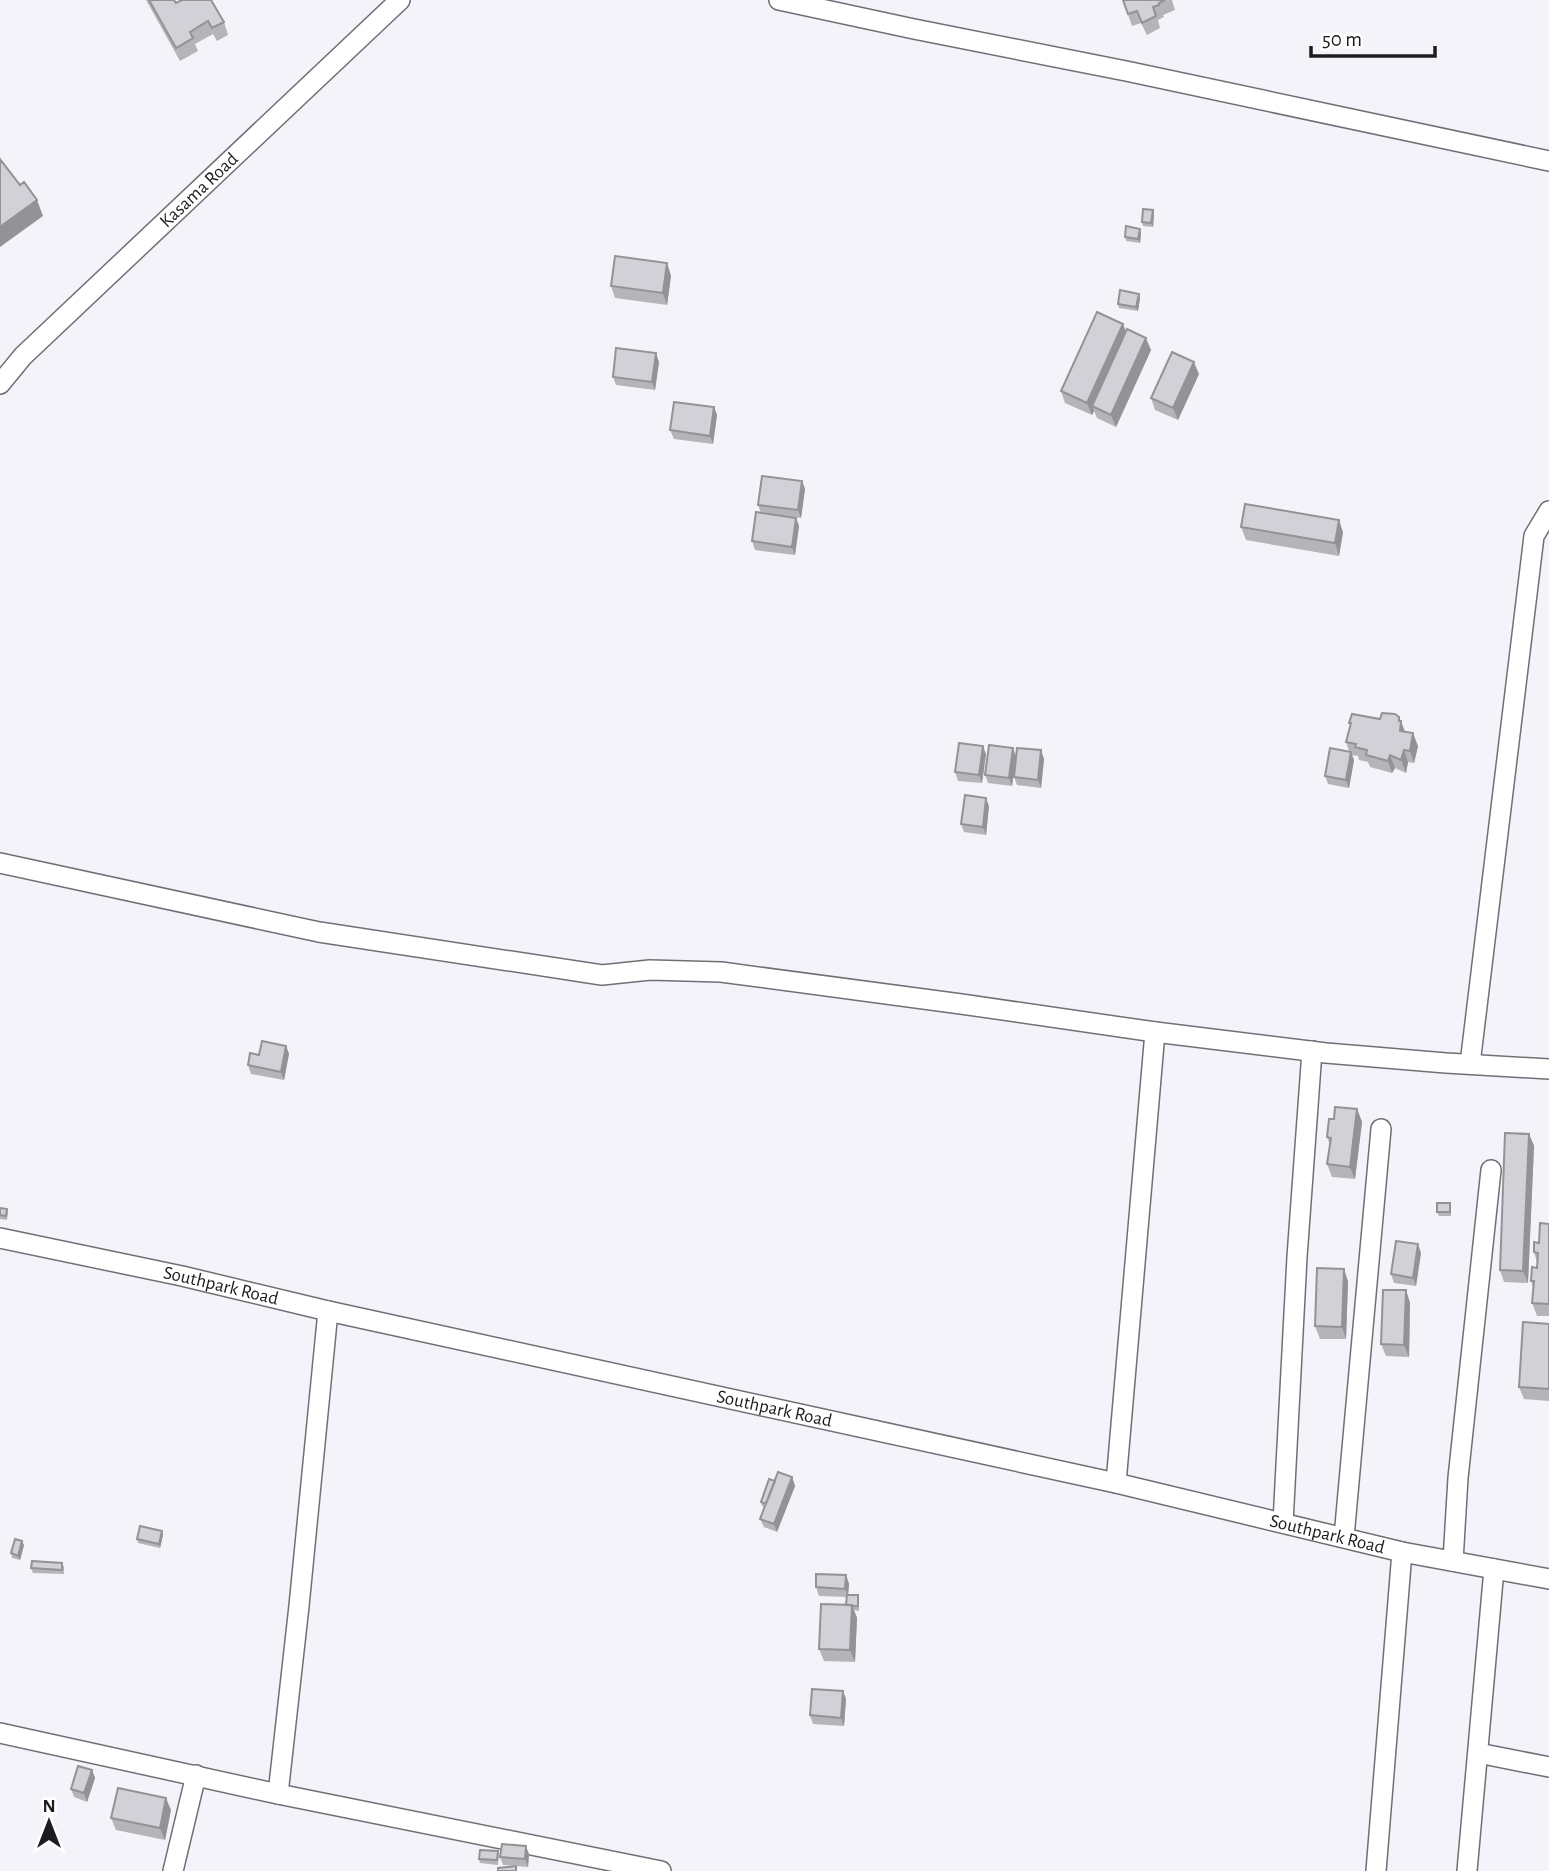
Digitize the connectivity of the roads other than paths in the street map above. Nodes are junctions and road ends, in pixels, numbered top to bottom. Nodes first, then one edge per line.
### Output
1 (400, 0) edge
2 (779, 0) edge
3 (1549, 161) edge
4 (0, 384) edge
5 (1549, 511) edge
6 (0, 863) edge
7 (1155, 1032) junction
8 (1312, 1051) junction
9 (1470, 1064) junction
10 (1549, 1069) edge
11 (1381, 1129) dead end
12 (1491, 1170) dead end
13 (0, 1238) edge
14 (328, 1311) junction
15 (1116, 1483) junction
16 (1283, 1522) junction
17 (1344, 1537) junction
18 (1402, 1552) junction
19 (1453, 1561) junction
20 (1494, 1569) junction
21 (1549, 1579) edge
22 (0, 1733) edge
23 (1478, 1753) junction
24 (1549, 1767) edge
25 (196, 1775) junction
26 (278, 1794) junction
27 (173, 1871) edge
28 (661, 1871) edge
29 (1376, 1871) edge
30 (1467, 1871) edge

1 - 4 street, Kasama Road
2 - 3 street
5 - 9 street
6 - 7 street
7 - 8 street
7 - 15 street
8 - 9 street
8 - 16 street
9 - 10 street
11 - 17 street
12 - 19 street
13 - 14 street, Southpark Road
14 - 15 street, Southpark Road
14 - 26 street
15 - 16 street, Southpark Road
16 - 17 street, Southpark Road
17 - 18 street, Southpark Road
18 - 19 street, Southpark Road
18 - 29 street
19 - 20 street, Southpark Road
20 - 21 street, Southpark Road
20 - 23 street
22 - 25 street
23 - 24 street
23 - 30 street
25 - 26 street
25 - 27 street
26 - 28 street

